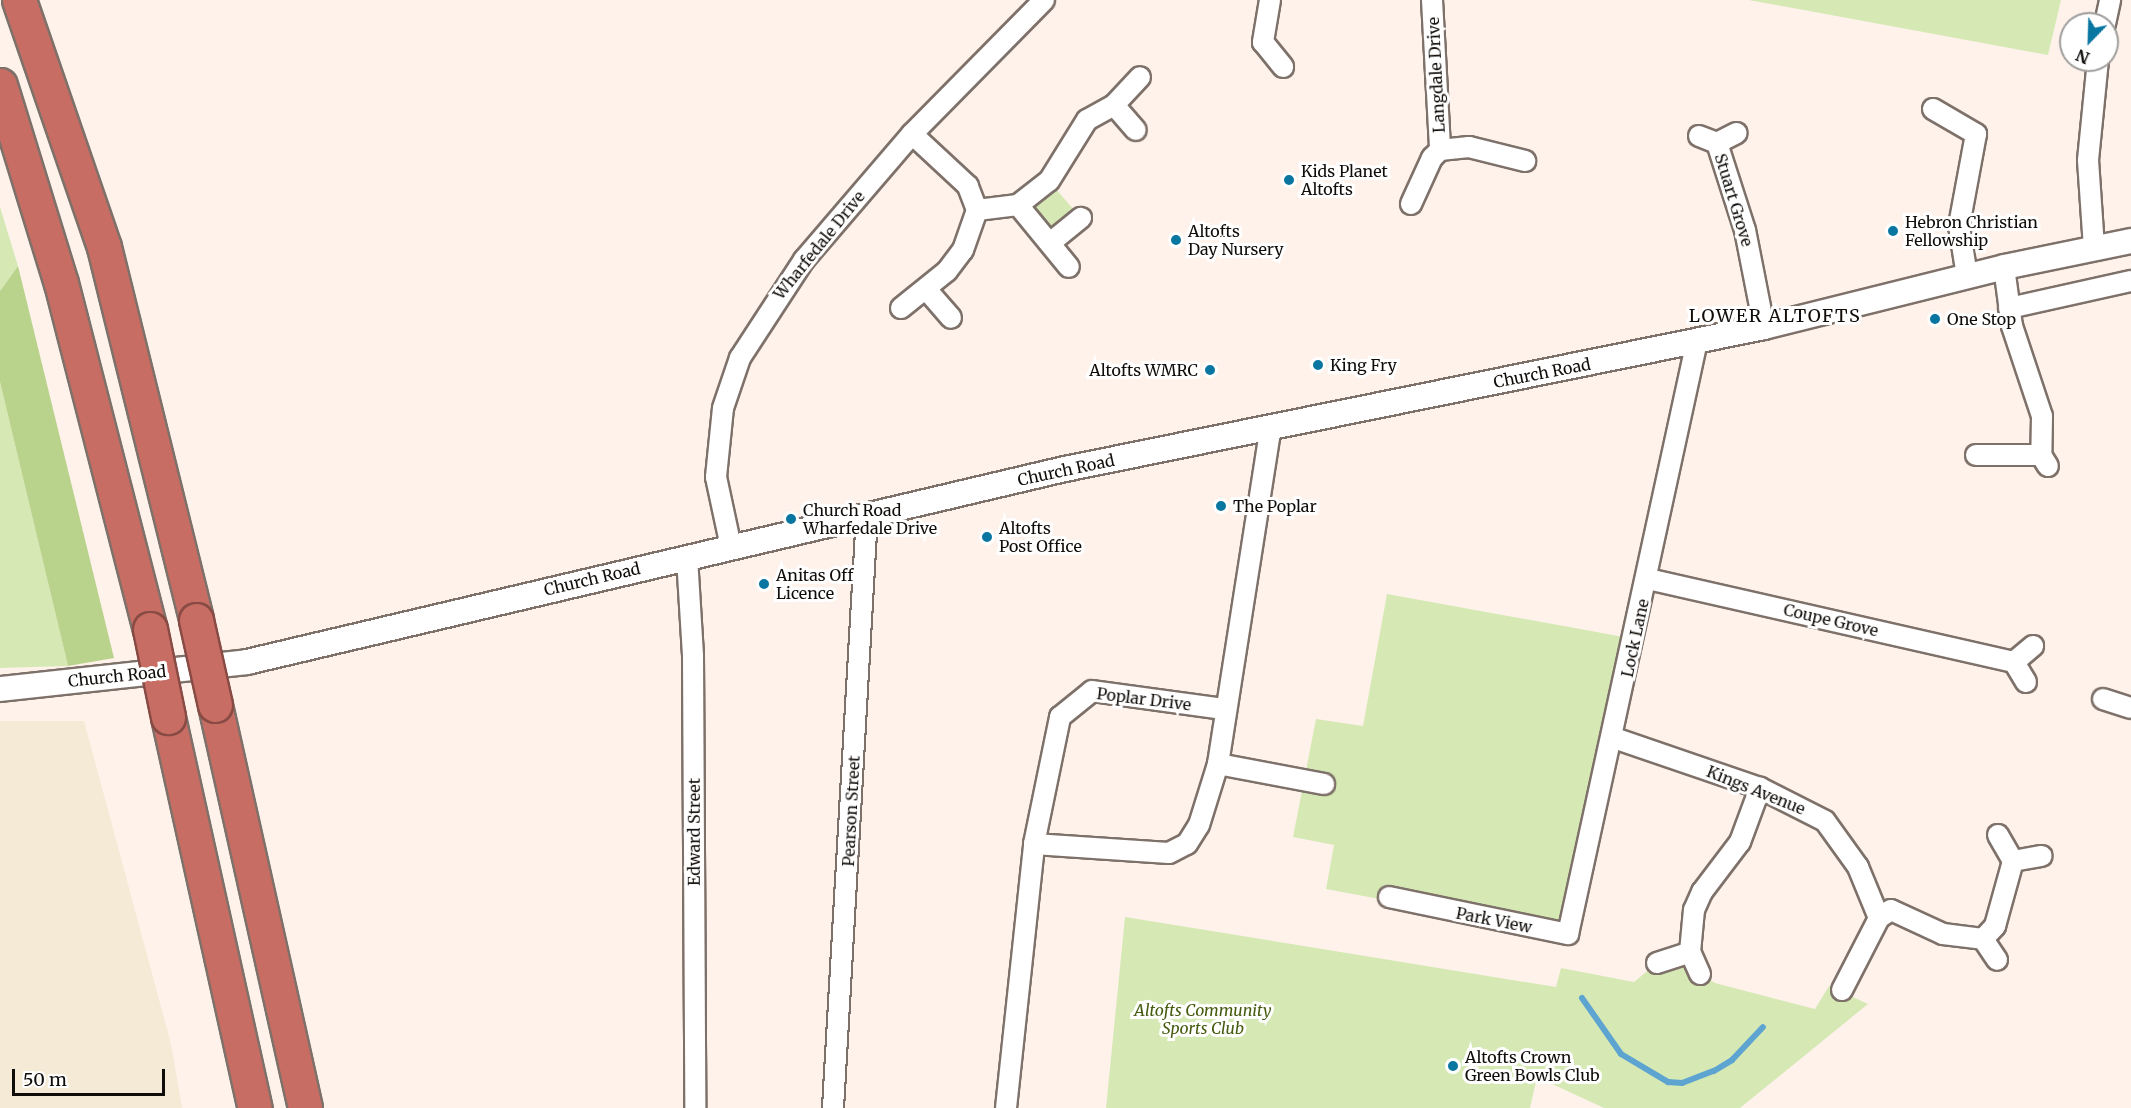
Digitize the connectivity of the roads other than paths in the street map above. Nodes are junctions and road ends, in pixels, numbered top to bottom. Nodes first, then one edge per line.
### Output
1 (19, 0) edge
2 (1270, 0) edge
3 (1432, 0) edge
4 (1041, 1) edge
5 (1270, 64) dead end
6 (2097, 72) edge
7 (1140, 77) dead end
8 (0, 85) edge
9 (1114, 105) junction
10 (1933, 109) dead end
11 (1136, 130) dead end
12 (912, 134) junction
13 (1737, 134) dead end
14 (1440, 150) junction
15 (1525, 161) dead end
16 (1411, 204) dead end
17 (1018, 205) junction
18 (977, 210) junction
19 (1082, 218) dead end
20 (2131, 241) edge
21 (1050, 243) junction
22 (2094, 248) junction
23 (1069, 267) dead end
24 (2004, 267) junction
25 (1967, 276) junction
26 (2131, 281) edge
27 (926, 290) junction
28 (901, 308) dead end
29 (2010, 308) junction
30 (951, 318) dead end
31 (1764, 327) junction
32 (1697, 341) junction
33 (1271, 427) junction
34 (1976, 455) dead end
35 (867, 514) junction
36 (731, 547) junction
37 (687, 557) junction
38 (1648, 579) junction
39 (2033, 646) dead end
40 (2014, 662) junction
41 (2026, 682) dead end
42 (0, 689) edge
43 (2103, 699) dead end
44 (2131, 708) edge
45 (1223, 709) junction
46 (1614, 738) junction
47 (1218, 764) junction
48 (1324, 784) dead end
49 (1760, 788) junction
50 (1998, 835) dead end
51 (1034, 844) junction
52 (2042, 856) dead end
53 (2013, 861) junction
54 (1389, 897) dead end
55 (1879, 918) junction
56 (1569, 934) joint
57 (1983, 939) junction
58 (1690, 952) junction
59 (1997, 960) dead end
60 (1656, 963) dead end
61 (1700, 974) dead end
62 (1841, 980) dead end
63 (255, 1108) edge
64 (305, 1108) edge
65 (695, 1108) edge
66 (833, 1108) edge
67 (1005, 1108) edge

1 - 64 highway, bridge
2 - 5 street
3 - 14 street, Langdale Drive
4 - 12 street, Wharfedale Drive
6 - 22 street
7 - 9 street
8 - 63 highway, bridge
9 - 11 street
9 - 17 street
10 - 25 street
12 - 18 street
12 - 36 street, Wharfedale Drive
13 - 31 street, Stuart Grove
14 - 15 street, Langdale Drive
14 - 16 street, Langdale Drive
17 - 18 street
17 - 21 street
18 - 27 street
19 - 21 street
20 - 22 street, Church Road
21 - 23 street
22 - 24 street, Church Road
24 - 25 street, Church Road
24 - 29 street
25 - 31 street, Church Road
26 - 29 street
27 - 28 street
27 - 30 street
29 - 34 street
31 - 32 street, Church Road
32 - 33 street, Church Road
32 - 38 street, Lock Lane
33 - 35 street, Church Road
33 - 45 street
35 - 36 street, Church Road
35 - 66 street, Pearson Street
36 - 37 street, Church Road
37 - 42 street, Church Road
37 - 65 street, Edward Street
38 - 40 street, Coupe Grove
38 - 46 street, Lock Lane
39 - 40 street
40 - 41 street
43 - 44 street
45 - 47 street
45 - 51 street, Poplar Drive
46 - 49 street, Kings Avenue
46 - 56 street, Lock Lane
47 - 48 street
47 - 51 street
49 - 55 street, Kings Avenue
49 - 58 street
50 - 53 street
51 - 67 street, Poplar Drive
52 - 53 street
53 - 57 street
54 - 56 street, Park View
55 - 57 street
55 - 62 street
57 - 59 street
58 - 60 street
58 - 61 street

